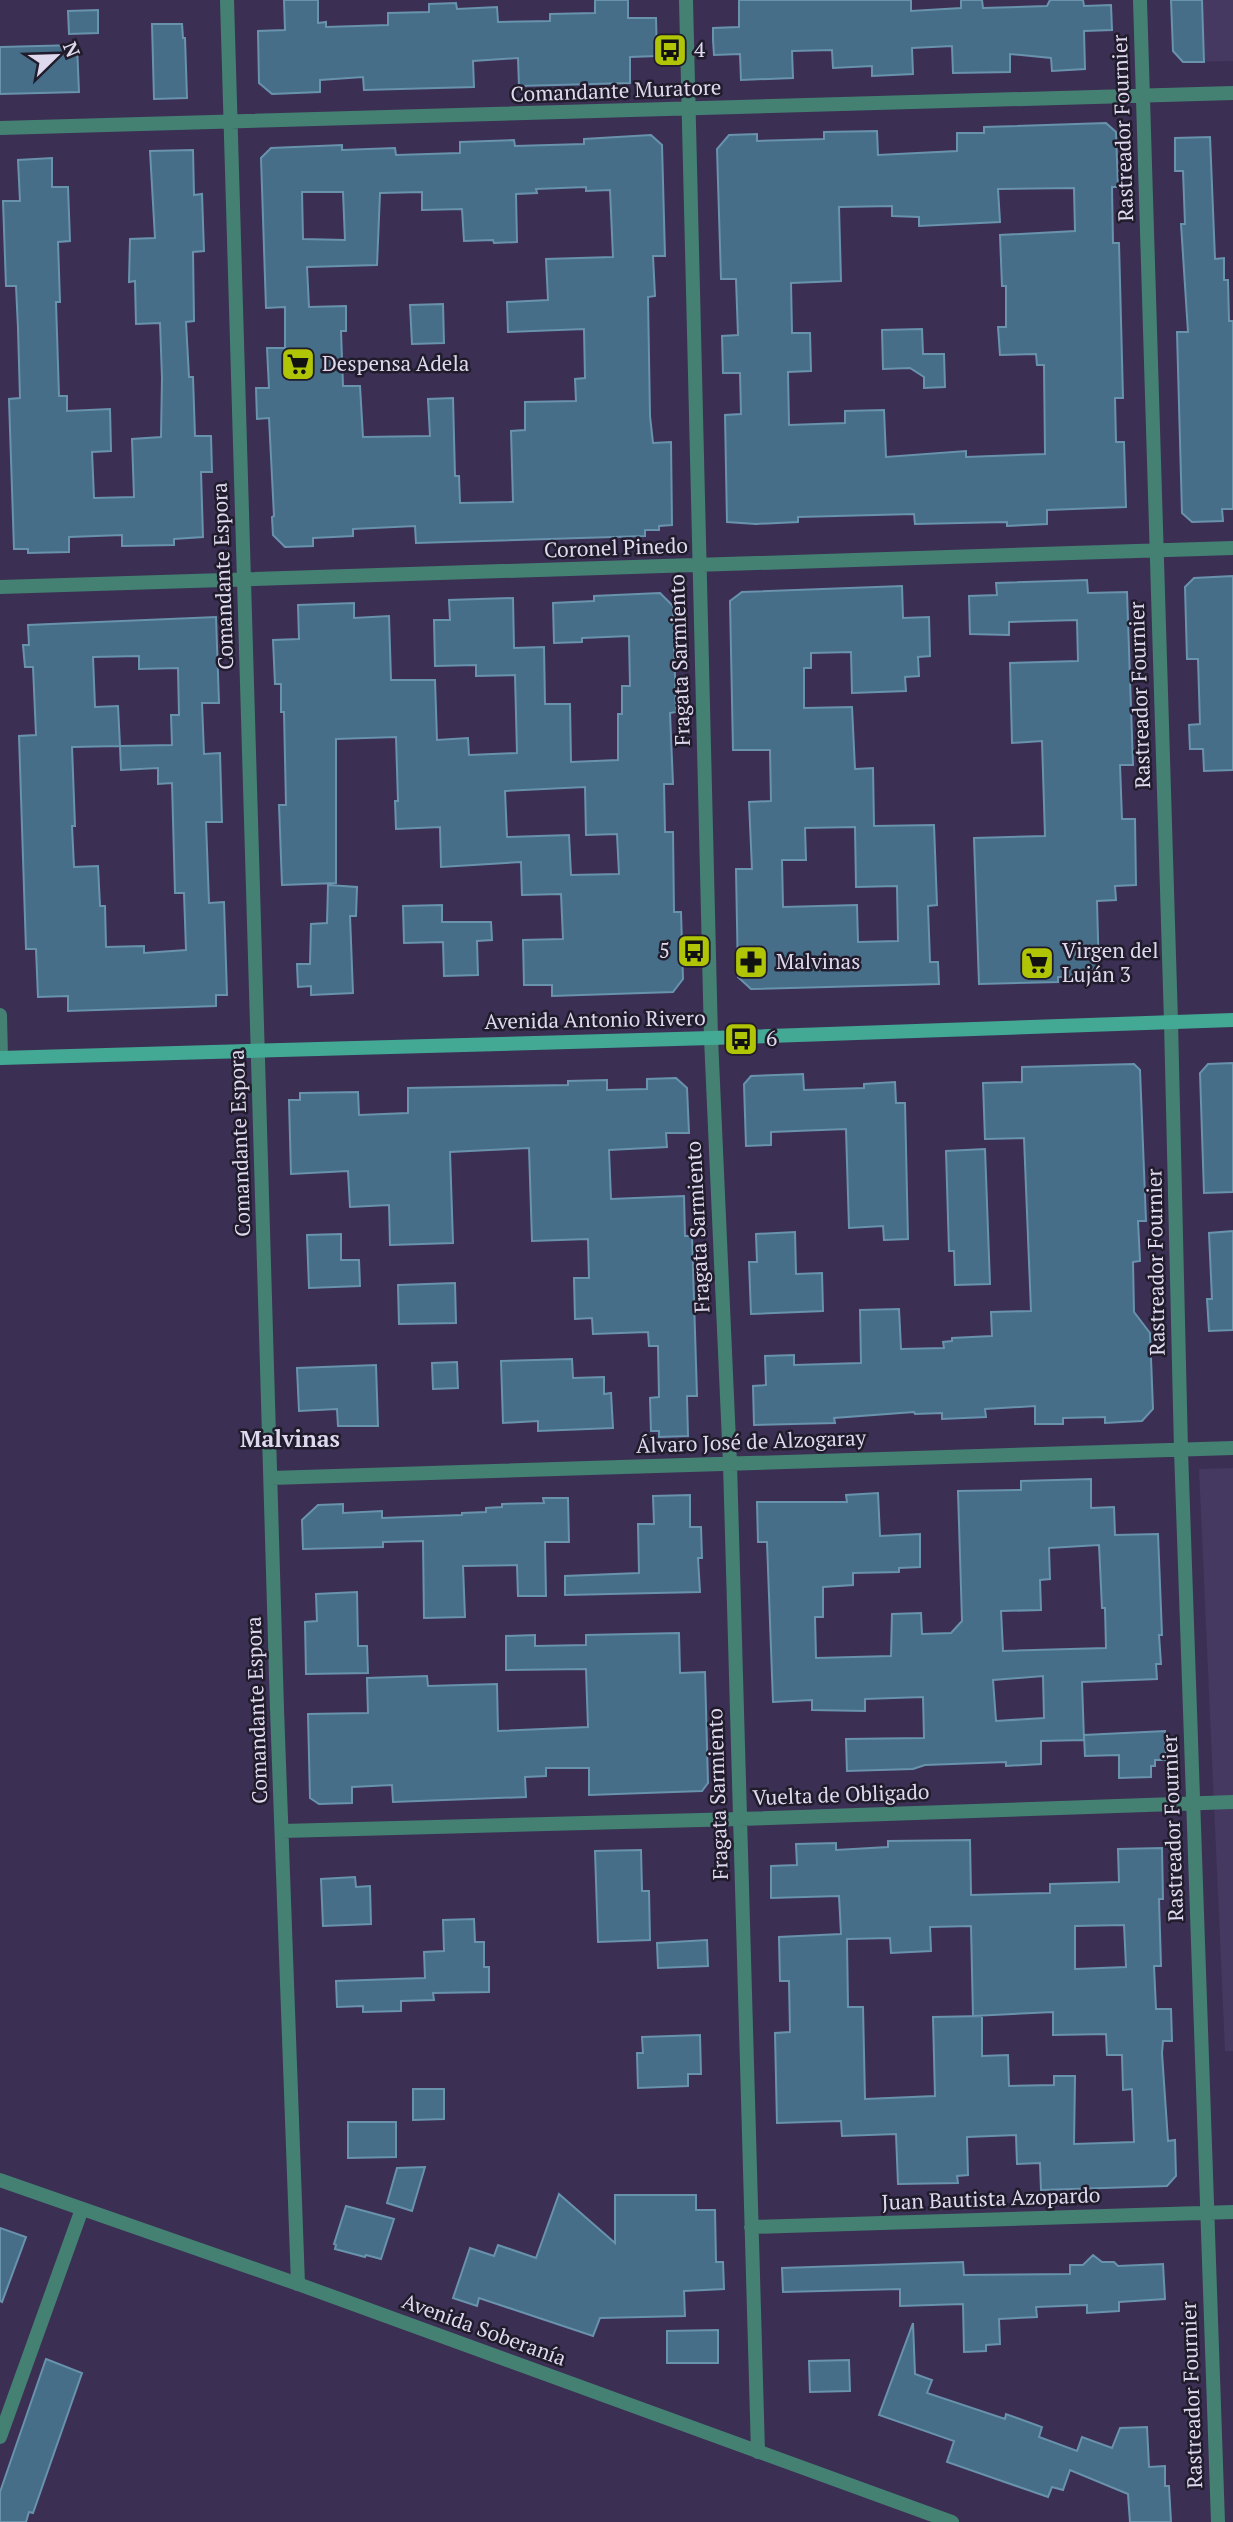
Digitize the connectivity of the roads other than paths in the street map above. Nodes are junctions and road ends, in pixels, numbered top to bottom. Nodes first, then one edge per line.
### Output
1 (227, 0) edge
2 (686, 0) edge
3 (1140, 0) edge
4 (1233, 93) edge
5 (1143, 97) junction
6 (688, 110) junction
7 (230, 122) junction
8 (0, 128) edge
9 (1233, 548) edge
10 (1156, 550) junction
11 (698, 566) junction
12 (244, 580) junction
13 (0, 587) edge
14 (0, 1014) edge
15 (1233, 1020) edge
16 (1171, 1021) junction
17 (711, 1038) junction
18 (258, 1051) junction
19 (1, 1058) edge
20 (1233, 1448) edge
21 (1181, 1450) junction
22 (730, 1464) junction
23 (271, 1478) junction
24 (1233, 1802) edge
25 (1193, 1804) junction
26 (739, 1819) junction
27 (282, 1831) junction
28 (0, 2180) edge
29 (82, 2209) junction
30 (1233, 2212) edge
31 (1206, 2213) junction
32 (751, 2227) junction
33 (298, 2284) junction
34 (0, 2437) edge
35 (758, 2452) junction
36 (952, 2522) edge
37 (1217, 2522) edge

1 - 7 street, Comandante Espora
2 - 6 street, Fragata Sarmiento
3 - 5 street, Rastreador Fournier
4 - 5 street, Comandante Muratore
5 - 6 street, Comandante Muratore
5 - 10 street, Rastreador Fournier
6 - 7 street, Comandante Muratore
6 - 11 street, Fragata Sarmiento
7 - 8 street, Comandante Muratore
7 - 12 street, Comandante Espora
9 - 10 street, Coronel Pinedo
10 - 11 street, Coronel Pinedo
10 - 16 street, Rastreador Fournier
11 - 12 street, Coronel Pinedo
11 - 17 street, Fragata Sarmiento
12 - 13 street, Coronel Pinedo
12 - 18 street, Comandante Espora
14 - 19 street
15 - 16 main road, Avenida Antonio Rivero
16 - 17 main road, Avenida Antonio Rivero
16 - 21 street, Rastreador Fournier
17 - 18 main road, Avenida Antonio Rivero
17 - 22 street, Fragata Sarmiento
18 - 19 main road, Avenida Antonio Rivero
18 - 23 street, Comandante Espora
20 - 21 street, Álvaro José de Alzogaray
21 - 22 street, Álvaro José de Alzogaray
21 - 25 street, Rastreador Fournier
22 - 23 street, Álvaro José de Alzogaray
22 - 26 street, Fragata Sarmiento
23 - 27 street, Comandante Espora
24 - 25 street, Vuelta de Obligado
25 - 26 street, Vuelta de Obligado
25 - 31 street, Rastreador Fournier
26 - 27 street, Vuelta de Obligado
26 - 32 street, Fragata Sarmiento
27 - 33 street, Comandante Espora
28 - 29 street, Avenida Soberanía
29 - 33 street, Avenida Soberanía
29 - 34 street
30 - 31 street, Juan Bautista Azopardo
31 - 32 street, Juan Bautista Azopardo
31 - 37 street, Rastreador Fournier
32 - 35 street, Fragata Sarmiento
33 - 35 street, Avenida Soberanía
35 - 36 street, Avenida Soberanía

